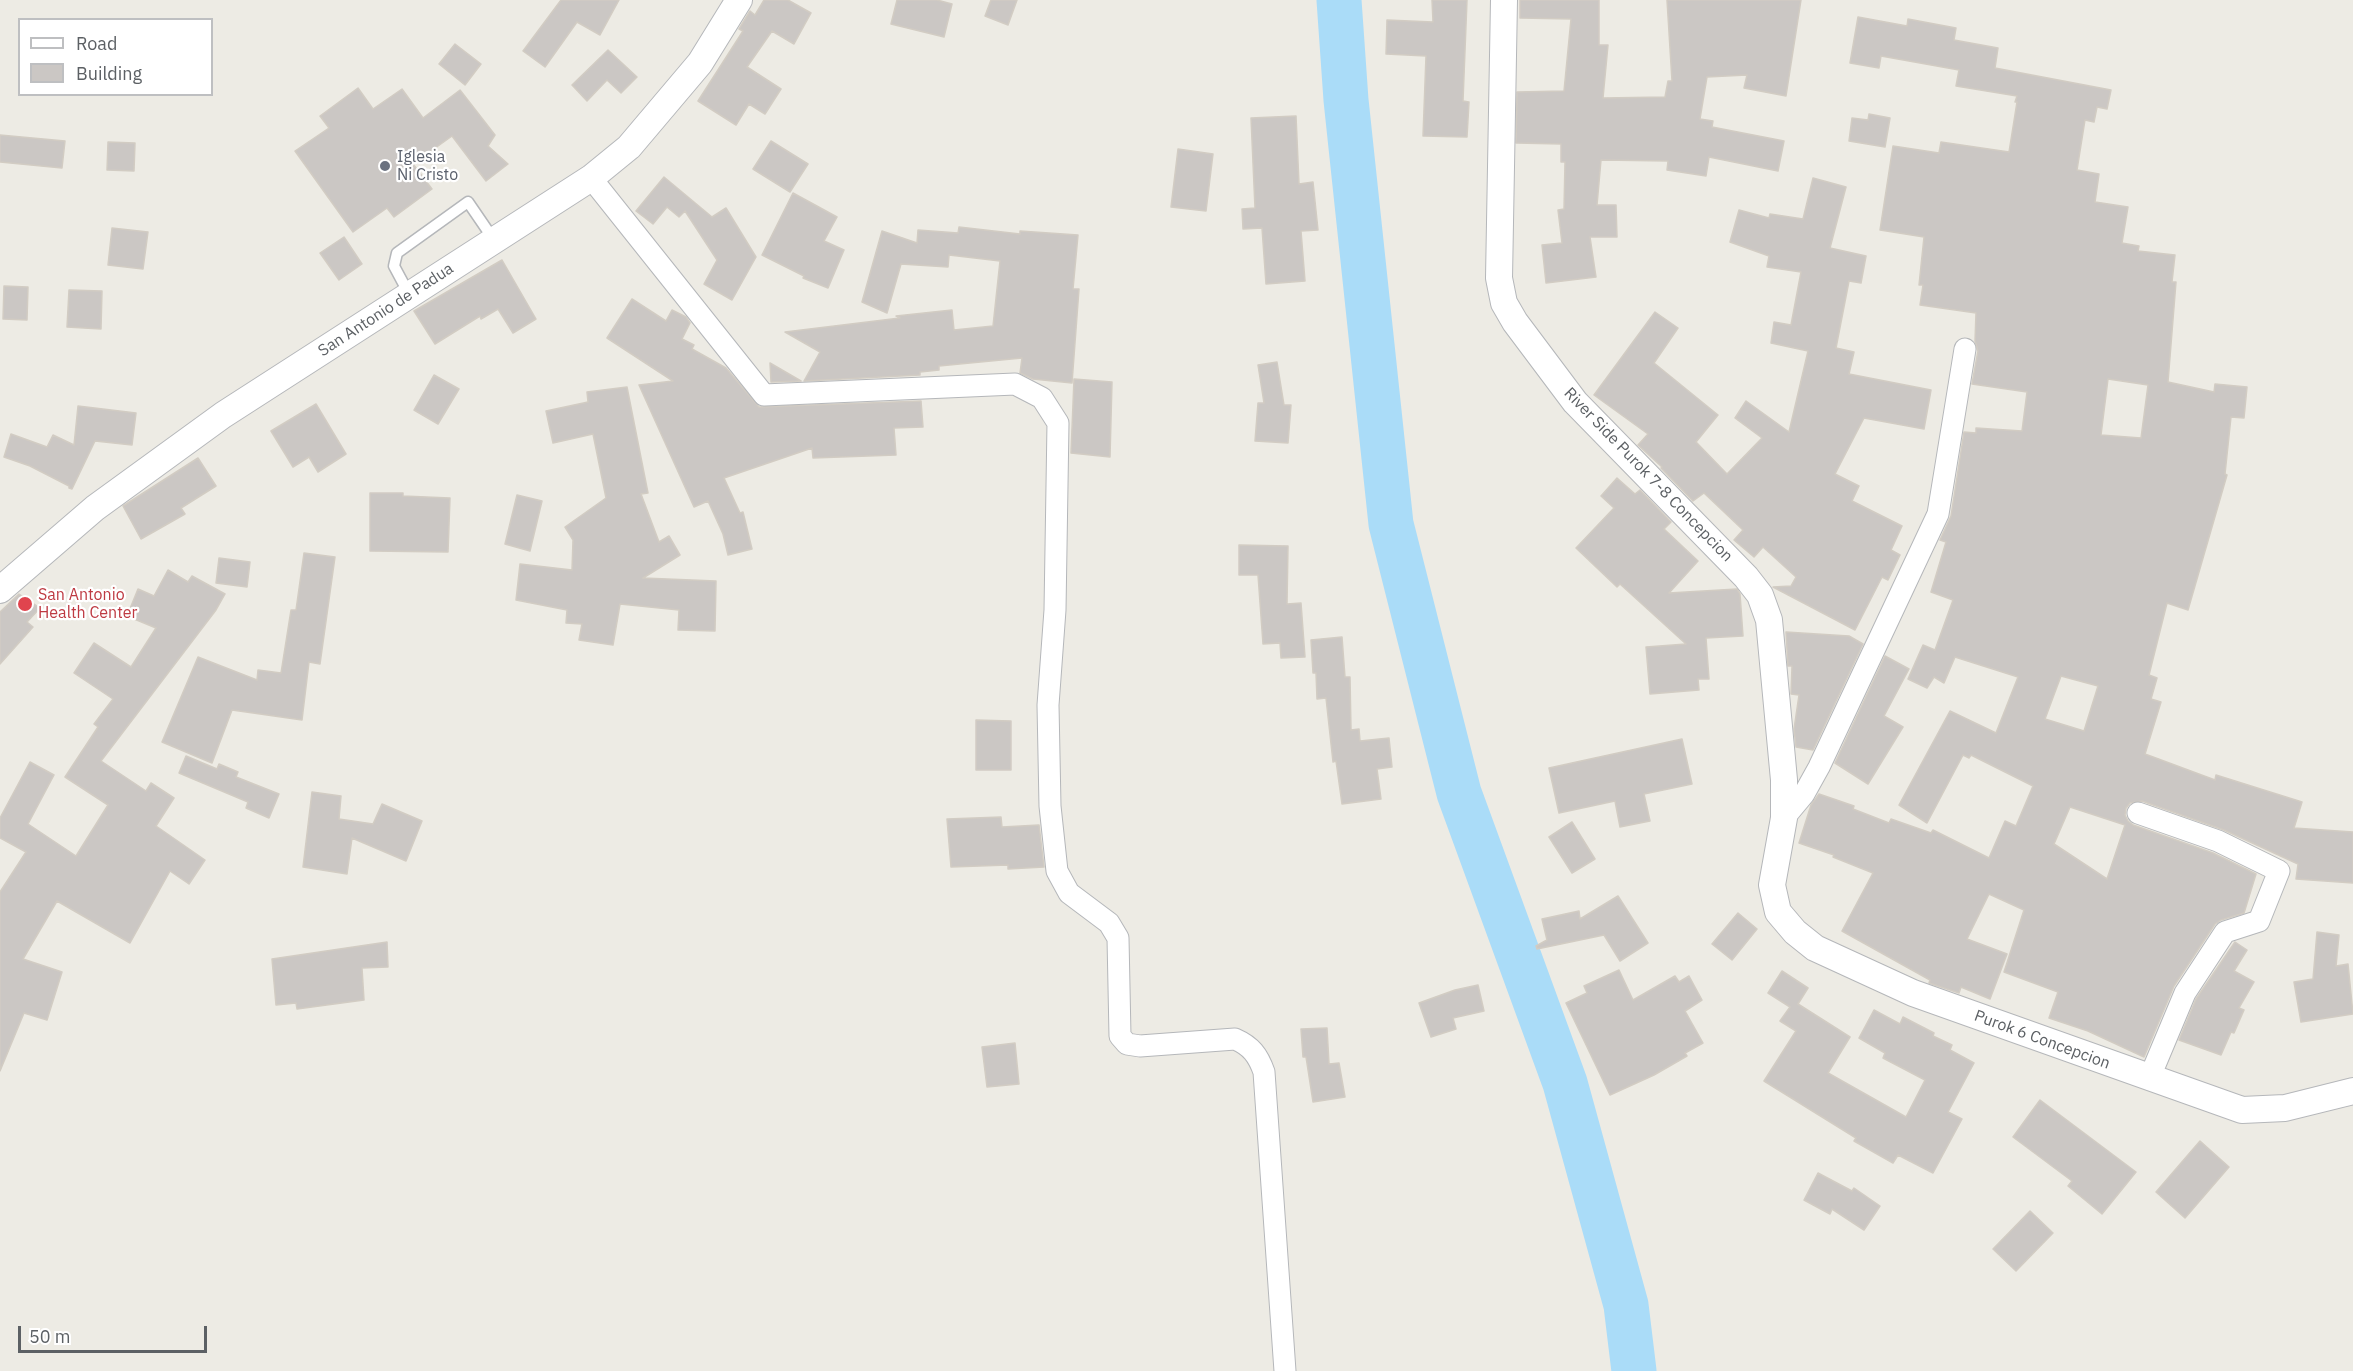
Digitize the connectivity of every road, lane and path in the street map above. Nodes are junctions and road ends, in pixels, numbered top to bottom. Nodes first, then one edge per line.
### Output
1 (739, 0) edge
2 (1504, 0) edge
3 (591, 178) junction
4 (494, 241) junction
5 (410, 294) junction
6 (1965, 349) dead end
7 (0, 590) edge
8 (2138, 813) dead end
9 (1784, 818) junction
10 (1772, 885) joint
11 (2150, 1079) junction
12 (2353, 1091) edge
13 (1285, 1371) edge

1 - 3 street, San Antonio de Padua
2 - 9 street, River Side Purok 7-8 Concepcion
3 - 4 street, San Antonio de Padua
3 - 13 street
4 - 5 street, San Antonio de Padua
4 - 5 lane
5 - 7 street, San Antonio de Padua
6 - 9 street
8 - 11 street
9 - 10 street, River Side Purok 7-8 Concepcion
10 - 11 street, Purok 6 Concepcion
11 - 12 street, Purok 6 Concepcion

